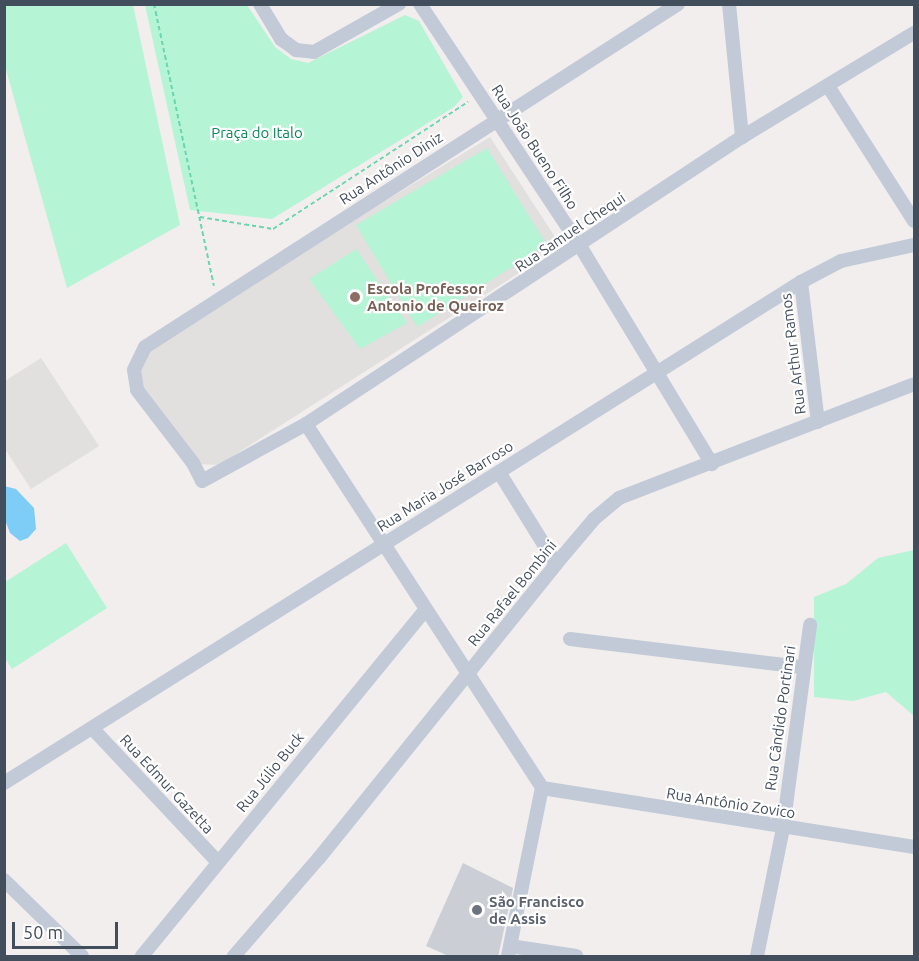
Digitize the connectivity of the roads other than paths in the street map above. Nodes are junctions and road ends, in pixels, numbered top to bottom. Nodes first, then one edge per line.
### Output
1 (260, 4) edge
2 (399, 4) edge
3 (420, 4) edge
4 (678, 4) edge
5 (729, 4) edge
6 (915, 33) edge
7 (828, 87) junction
8 (498, 119) junction
9 (742, 137) junction
10 (915, 221) edge
11 (915, 245) edge
12 (580, 246) junction
13 (801, 282) junction
14 (134, 370) joint
15 (659, 371) junction
16 (915, 384) edge
17 (818, 422) junction
18 (306, 424) junction
19 (712, 464) junction
20 (499, 472) junction
21 (382, 544) junction
22 (556, 564) junction
23 (425, 610) junction
24 (810, 625) dead end
25 (570, 639) dead end
26 (803, 667) junction
27 (469, 672) junction
28 (93, 728) junction
29 (4, 783) edge
30 (542, 788) junction
31 (783, 828) junction
32 (915, 848) edge
33 (218, 862) junction
34 (4, 880) edge
35 (509, 951) edge
36 (82, 957) edge
37 (142, 957) edge
38 (234, 957) edge
39 (576, 957) edge
40 (757, 957) edge

1 - 2 street
3 - 8 street, Rua João Bueno Filho
4 - 8 street, Rua Antônio Diniz
5 - 9 street
6 - 7 street, Rua Samuel Chequi
7 - 9 street, Rua Samuel Chequi
7 - 10 street
8 - 12 street, Rua João Bueno Filho
8 - 14 street, Rua Antônio Diniz
9 - 12 street, Rua Samuel Chequi
11 - 13 street, Rua Maria José Barroso
12 - 15 street, Rua João Bueno Filho
12 - 18 street, Rua Samuel Chequi
13 - 15 street, Rua Maria José Barroso
13 - 17 street, Rua Arthur Ramos
14 - 18 street, Rua Samuel Chequi
15 - 19 street, Rua João Bueno Filho
15 - 20 street, Rua Maria José Barroso
16 - 17 street, Rua Rafael Bombini
17 - 19 street, Rua Rafael Bombini
18 - 21 street
19 - 22 street, Rua Rafael Bombini
20 - 21 street, Rua Maria José Barroso
20 - 22 street
21 - 23 street
21 - 28 street, Rua Maria José Barroso
22 - 27 street, Rua Rafael Bombini
23 - 27 street
23 - 33 street, Rua Júlio Buck
24 - 26 street, Rua Cândido Portinari
25 - 26 street
26 - 31 street, Rua Cândido Portinari
27 - 30 street
27 - 38 street, Rua Rafael Bombini
28 - 29 street, Rua Maria José Barroso
28 - 33 street, Rua Edmur Gazetta
30 - 31 street, Rua Antônio Zovico
30 - 35 street
31 - 32 street, Rua Antônio Zovico
31 - 40 street, Rua Cândido Portinari
33 - 37 street, Rua Júlio Buck
34 - 36 street
35 - 39 street

